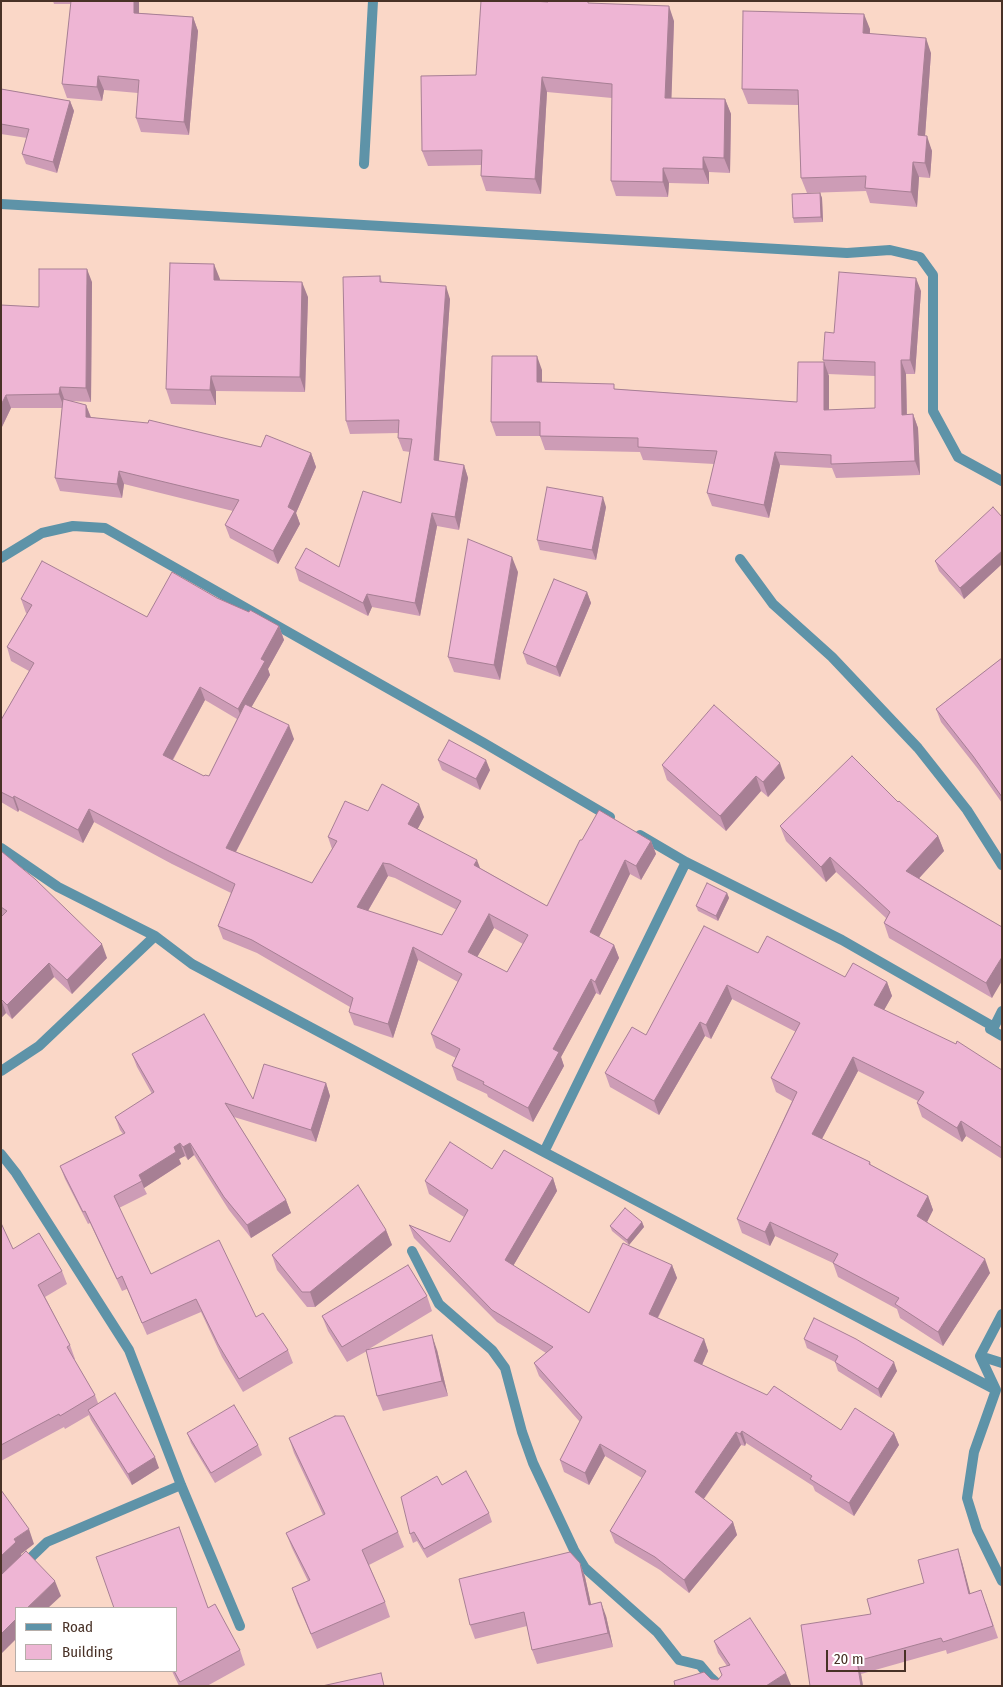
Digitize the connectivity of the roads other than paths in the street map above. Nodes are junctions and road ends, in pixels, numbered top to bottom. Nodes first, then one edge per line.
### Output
1 (373, 1) edge
2 (364, 164) dead end
3 (1, 204) edge
4 (1002, 481) edge
5 (1, 558) edge
6 (740, 559) dead end
7 (1, 848) edge
8 (686, 862) junction
9 (1002, 865) edge
10 (155, 936) junction
11 (1002, 1011) edge
12 (994, 1027) junction
13 (1002, 1036) edge
14 (1, 1071) edge
15 (544, 1152) junction
16 (1, 1154) edge
17 (412, 1251) dead end
18 (1002, 1314) edge
19 (980, 1356) junction
20 (1002, 1363) edge
21 (996, 1390) junction
22 (181, 1485) junction
23 (14, 1573) edge
24 (1002, 1581) edge
25 (240, 1626) dead end
26 (720, 1686) edge

1 - 2 street
3 - 4 street
5 - 8 street
6 - 9 street
7 - 10 street
8 - 12 street
8 - 15 street
10 - 14 street
10 - 15 street
11 - 12 street
12 - 13 street
15 - 21 street
16 - 22 street
17 - 26 street
18 - 19 street
19 - 20 street
19 - 21 street
21 - 24 street
22 - 23 street
22 - 25 street

